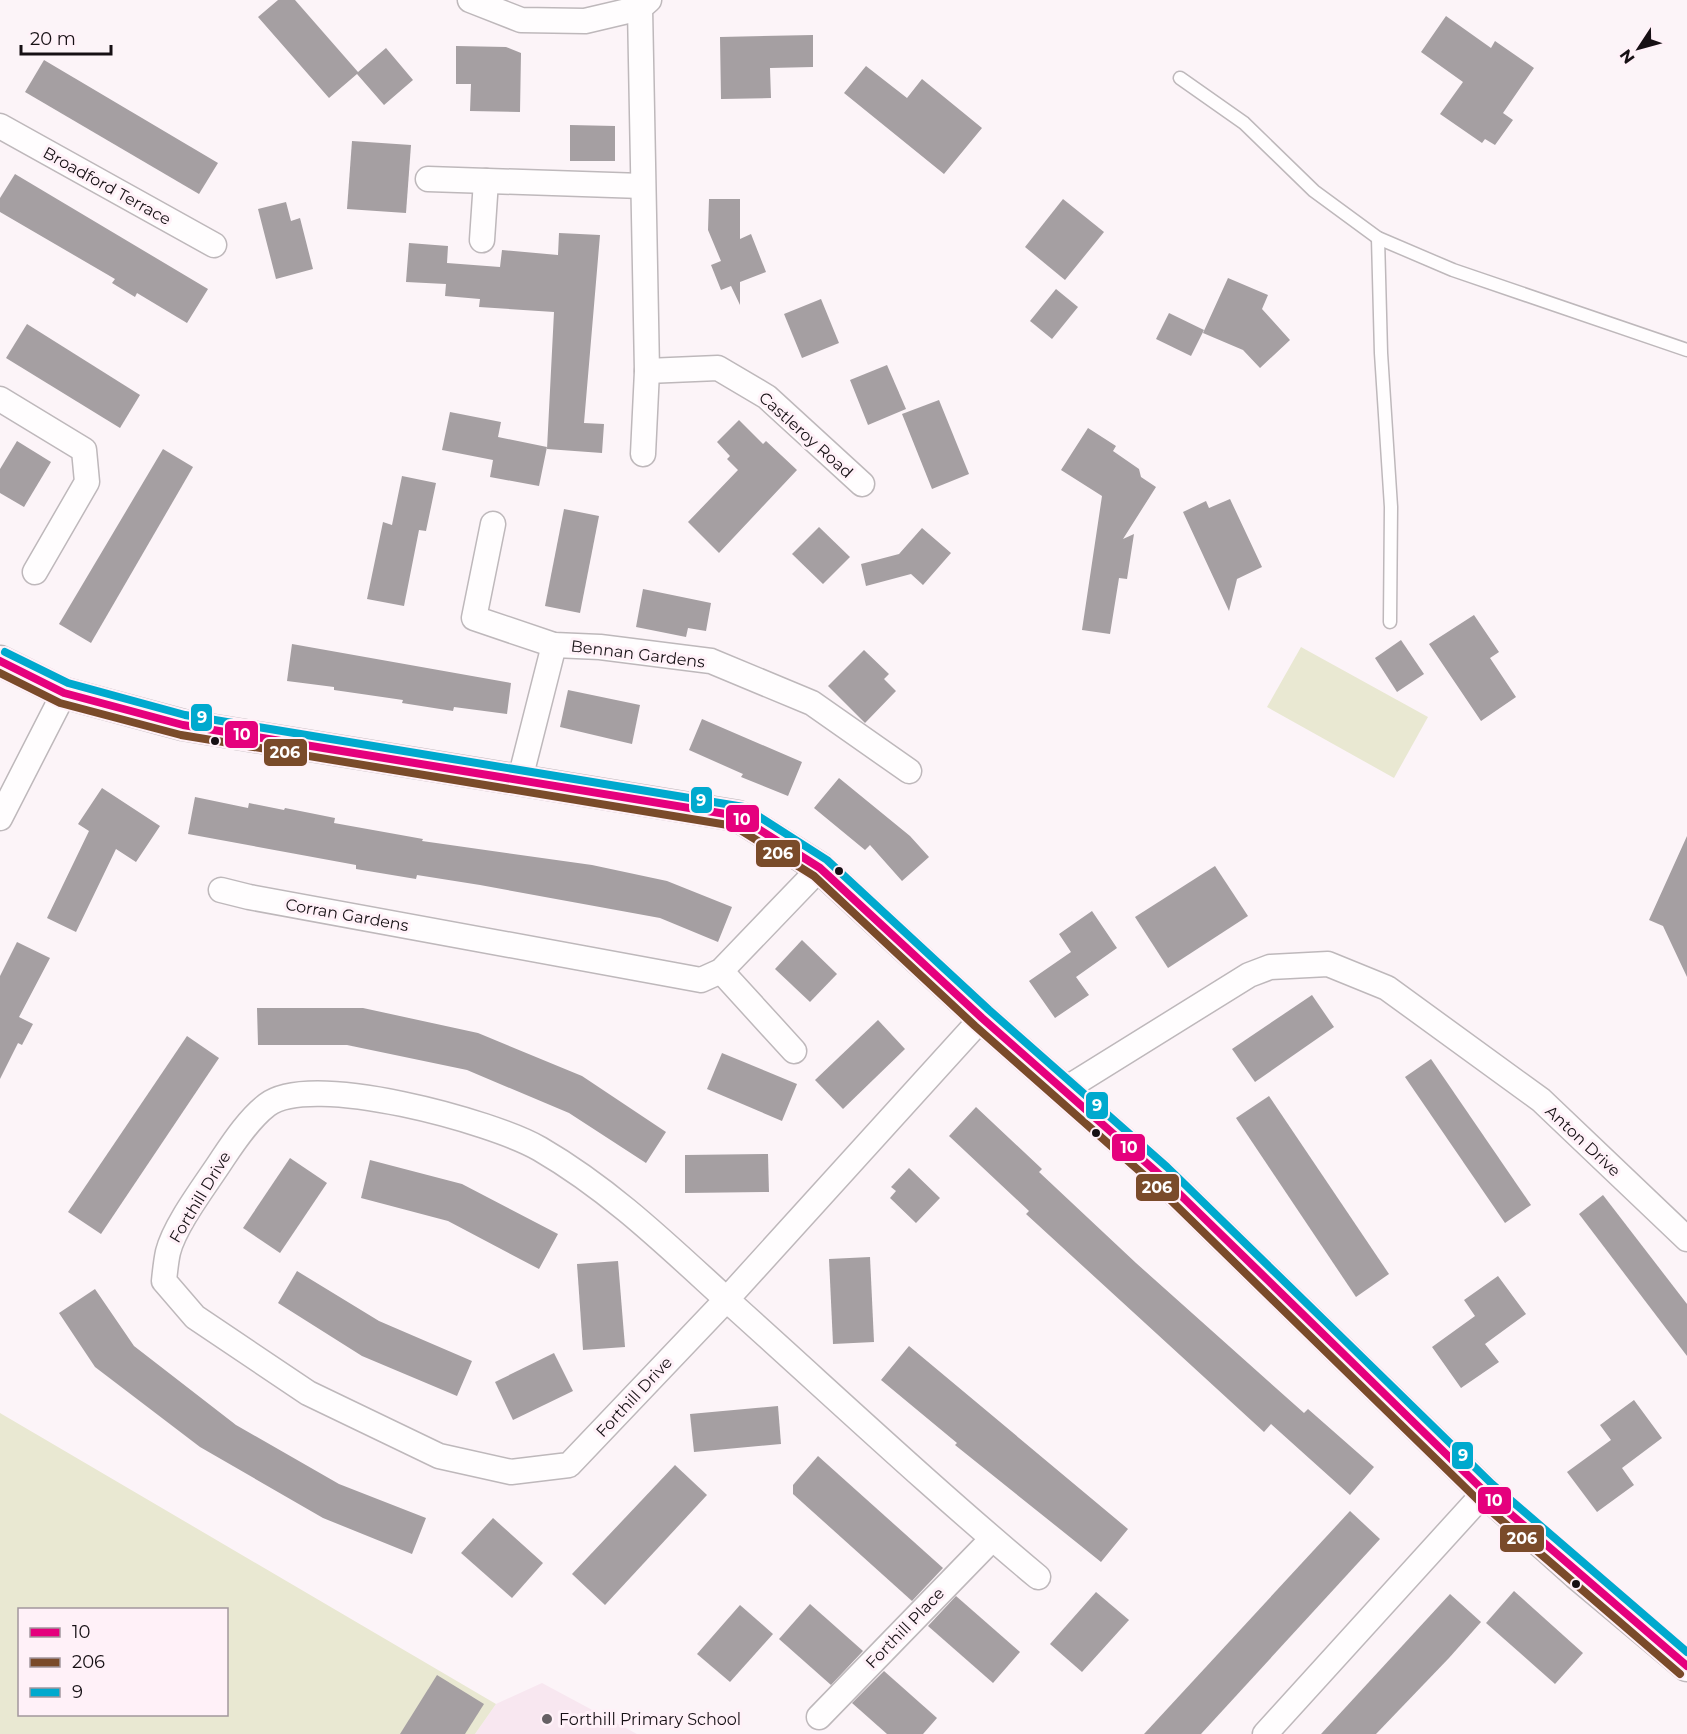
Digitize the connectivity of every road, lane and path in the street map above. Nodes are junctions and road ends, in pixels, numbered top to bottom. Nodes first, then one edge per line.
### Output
1 (470, 0) edge
2 (645, 4) edge
3 (1180, 78) dead end
4 (0, 126) edge
5 (428, 179) dead end
6 (486, 181) junction
7 (642, 186) junction
8 (1378, 237) junction
9 (482, 240) dead end
10 (214, 245) dead end
11 (1687, 350) edge
12 (647, 371) junction
13 (0, 399) edge
14 (643, 454) dead end
15 (862, 484) dead end
16 (493, 525) dead end
17 (35, 573) dead end
18 (1390, 622) dead end
19 (554, 645) junction
20 (0, 661) edge
21 (64, 693) junction
22 (909, 771) dead end
23 (520, 779) junction
24 (0, 818) edge
25 (820, 868) junction
26 (221, 890) dead end
27 (721, 972) junction
28 (982, 1018) junction
29 (794, 1051) dead end
30 (1064, 1090) junction
31 (1687, 1239) edge
32 (726, 1299) junction
33 (1485, 1492) junction
34 (992, 1539) junction
35 (1038, 1577) dead end
36 (1687, 1666) edge
37 (819, 1717) dead end
38 (1265, 1734) edge

1 - 2 street
2 - 7 street
3 - 8 lane
4 - 10 street, Broadford Terrace
5 - 6 street
6 - 7 street
6 - 9 street
7 - 12 street
8 - 11 lane
8 - 18 lane
12 - 14 street
12 - 15 street, Castleroy Road
13 - 17 street
16 - 19 street, Bennan Gardens
19 - 22 street, Bennan Gardens
19 - 23 street, Bennan Gardens
20 - 21 street
21 - 23 street
21 - 24 street
23 - 25 street
25 - 27 street
25 - 28 street
26 - 27 street, Corran Gardens
27 - 29 street
28 - 30 street
28 - 32 street, Forthill Drive
30 - 31 street, Anton Drive
30 - 33 street
32 - 32 street, Forthill Drive
32 - 34 street, Forthill Drive
33 - 36 street
33 - 38 street
34 - 35 street, Forthill Drive
34 - 37 street, Forthill Place

